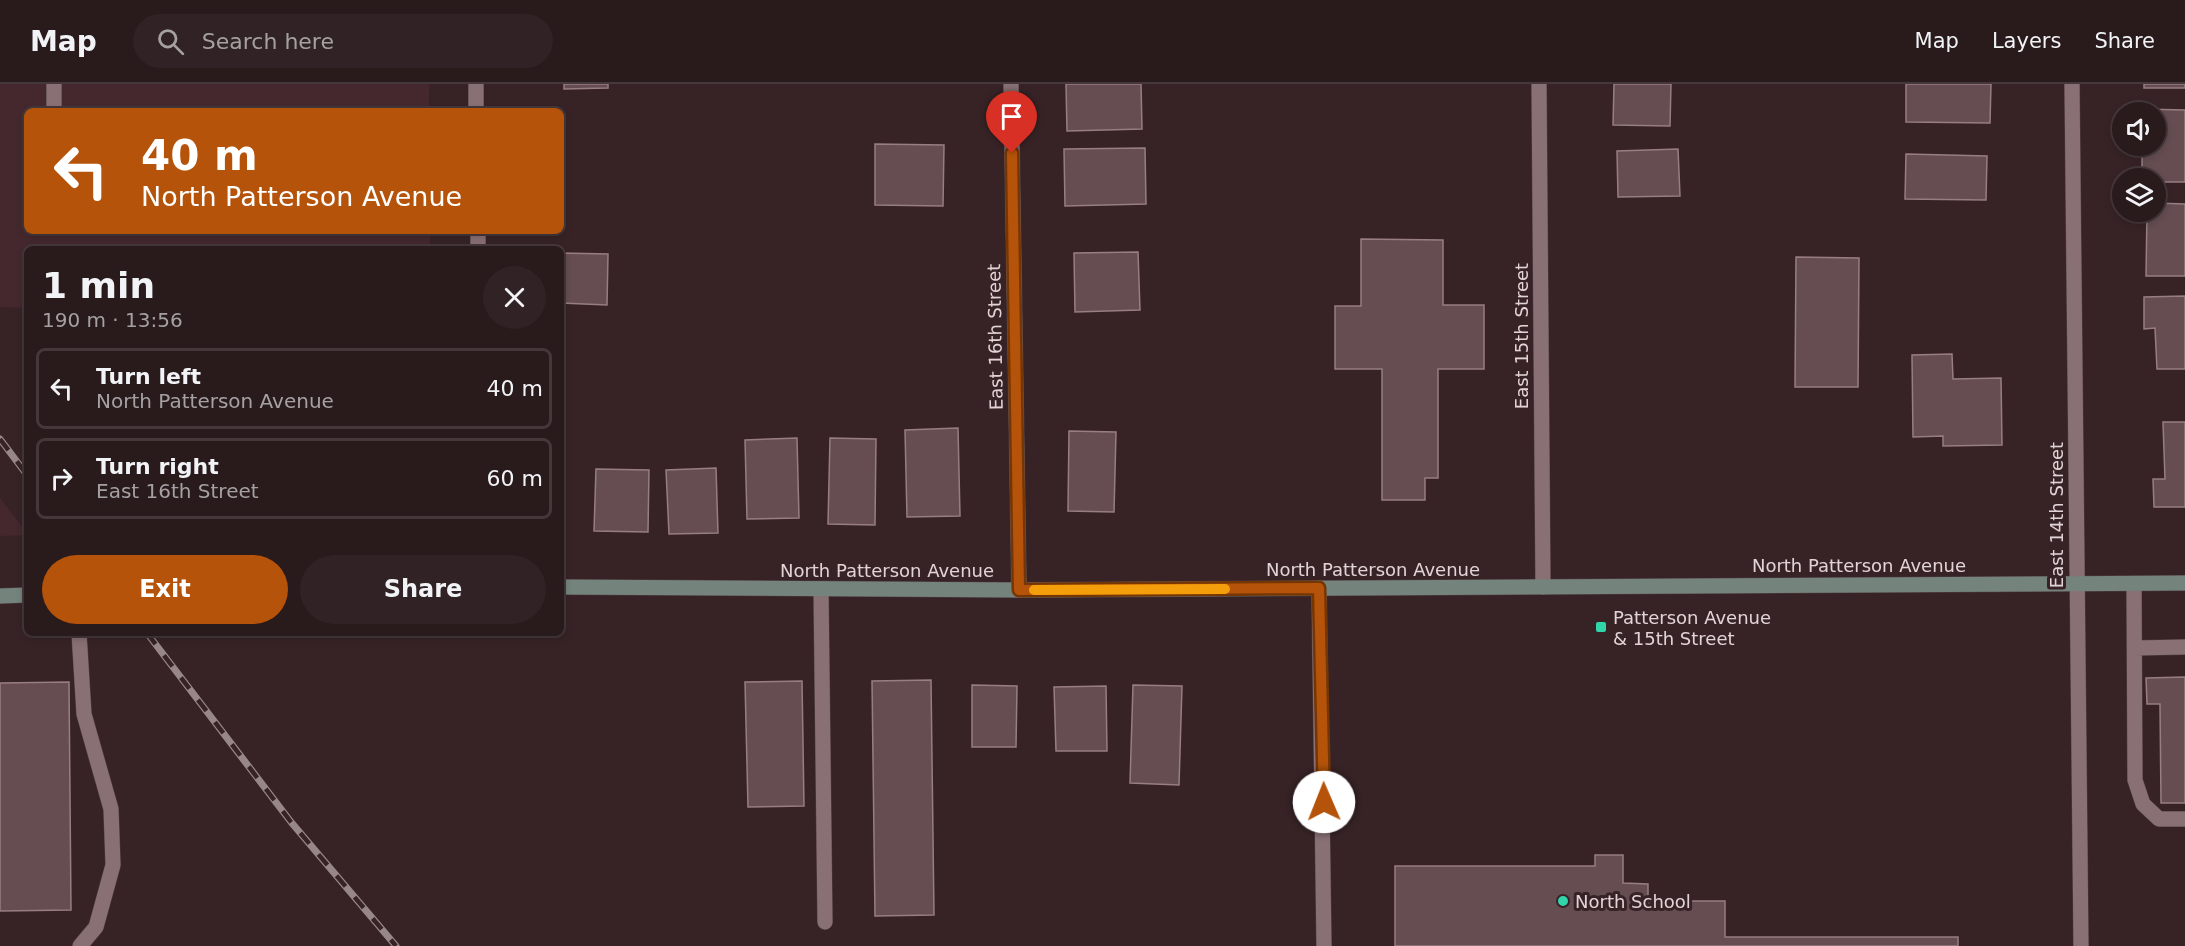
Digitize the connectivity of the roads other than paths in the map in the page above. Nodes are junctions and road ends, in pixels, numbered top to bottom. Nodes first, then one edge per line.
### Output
1 (54, 84) edge
2 (476, 84) edge
3 (1011, 84) edge
4 (1539, 84) edge
5 (2072, 84) edge
6 (54, 108) edge
7 (476, 108) edge
8 (2185, 583) edge
9 (2076, 584) junction
10 (2134, 584) junction
11 (564, 587) edge
12 (1543, 587) junction
13 (1319, 588) junction
14 (821, 589) junction
15 (1019, 590) junction
16 (24, 595) edge
17 (0, 596) edge
18 (79, 636) edge
19 (2185, 647) edge
20 (2135, 648) junction
21 (2185, 819) edge
22 (825, 922) dead end
23 (80, 946) edge
24 (1324, 946) edge
25 (2081, 946) edge

1 - 6 street
2 - 7 street
3 - 15 street, East 16th Street
4 - 12 street, East 15th Street
5 - 9 street, East 14th Street
8 - 10 main road, North Patterson Avenue
9 - 10 main road, North Patterson Avenue
9 - 12 main road, North Patterson Avenue
9 - 25 street, East 14th Street
10 - 20 street
11 - 14 main road, North Patterson Avenue
12 - 13 main road, North Patterson Avenue
13 - 15 main road, North Patterson Avenue
13 - 24 street
14 - 15 main road, North Patterson Avenue
14 - 22 street
16 - 17 main road
18 - 23 street
19 - 20 street
20 - 21 street

